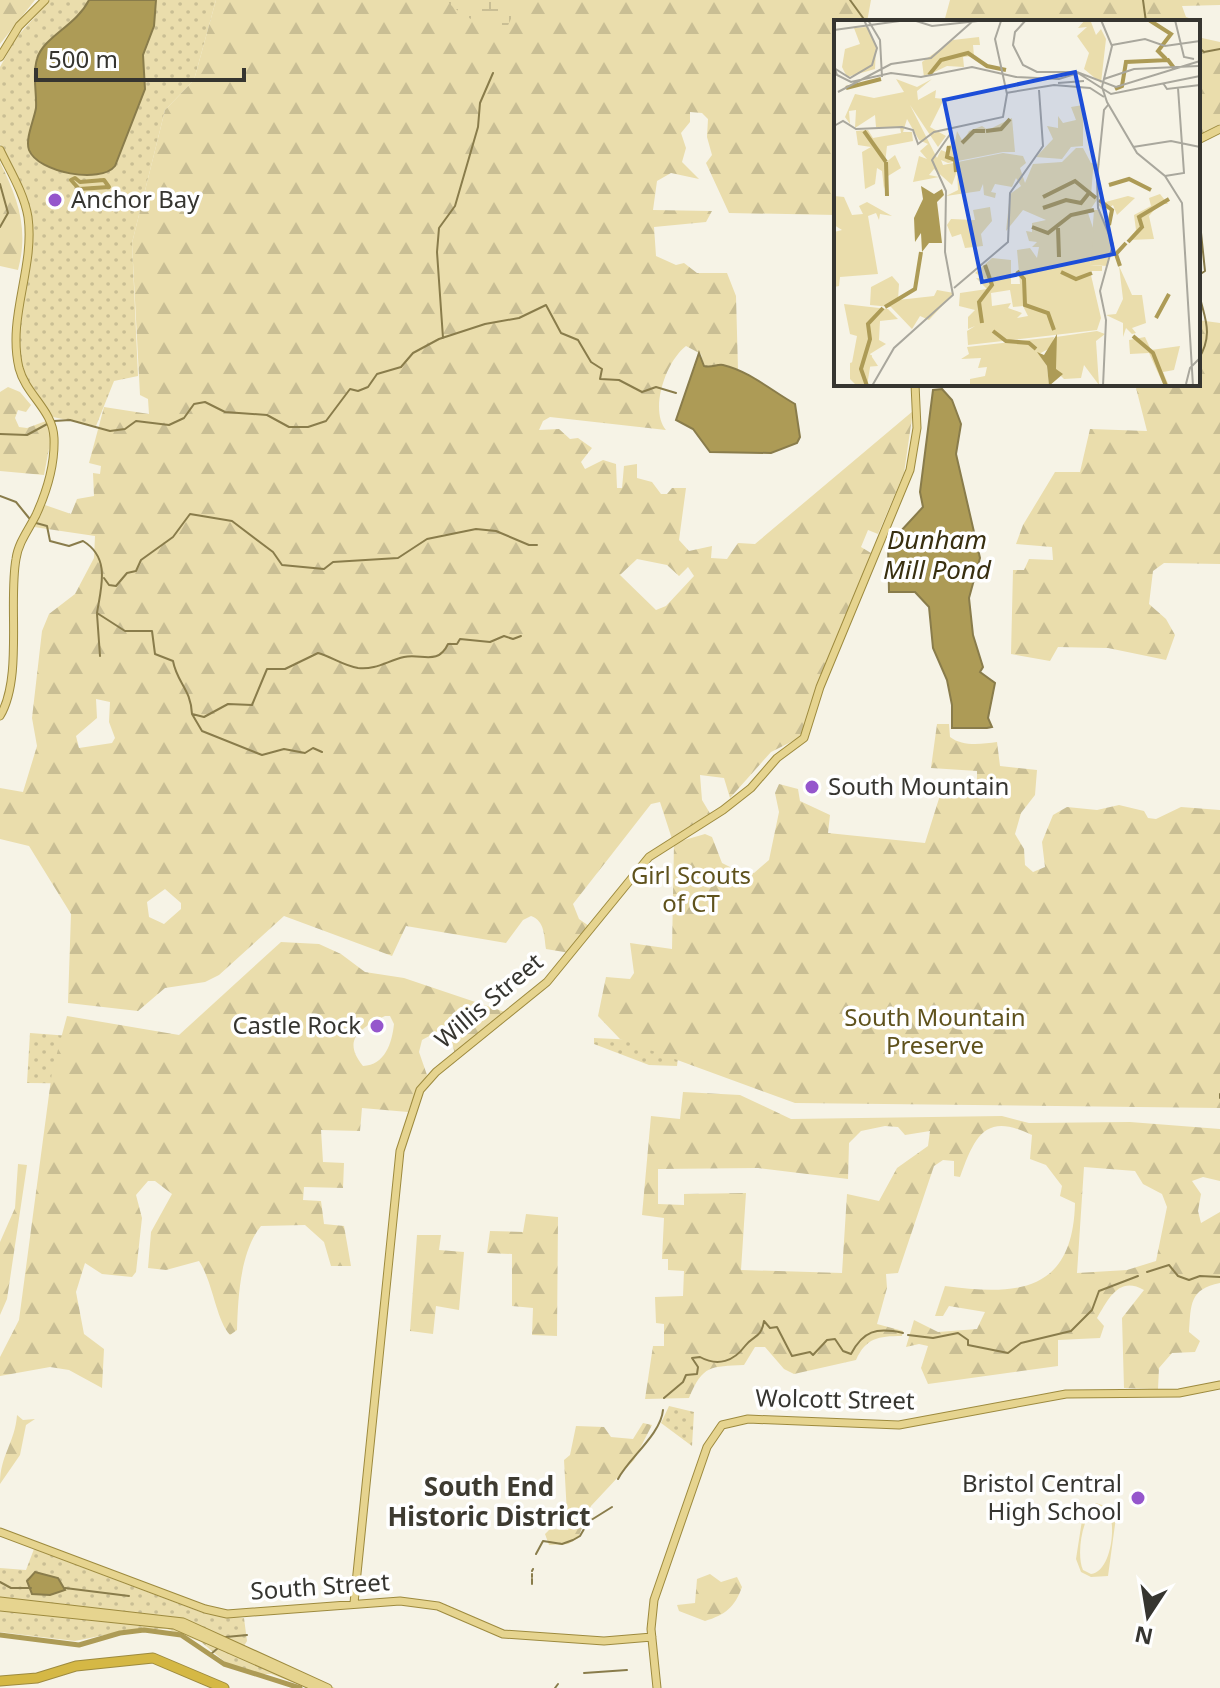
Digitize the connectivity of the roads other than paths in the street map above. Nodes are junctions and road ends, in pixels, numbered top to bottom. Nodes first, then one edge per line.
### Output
1 (45, 0) edge
2 (0, 57) edge
3 (1220, 129) edge
4 (1200, 139) edge
5 (0, 150) edge
6 (915, 386) edge
7 (0, 716) edge
8 (1220, 1385) edge
9 (0, 1532) edge
10 (354, 1603) junction
11 (0, 1604) edge
12 (652, 1637) junction
13 (0, 1681) edge
14 (224, 1688) edge
15 (317, 1688) edge
16 (328, 1688) edge
17 (657, 1688) edge

1 - 2 main road
3 - 4 main road
5 - 7 main road
6 - 10 main road, Willis Street
8 - 12 main road, Wolcott Street
9 - 10 main road, South Street
10 - 12 main road, South Street
11 - 15 main road
11 - 16 main road
12 - 17 main road
13 - 14 highway

